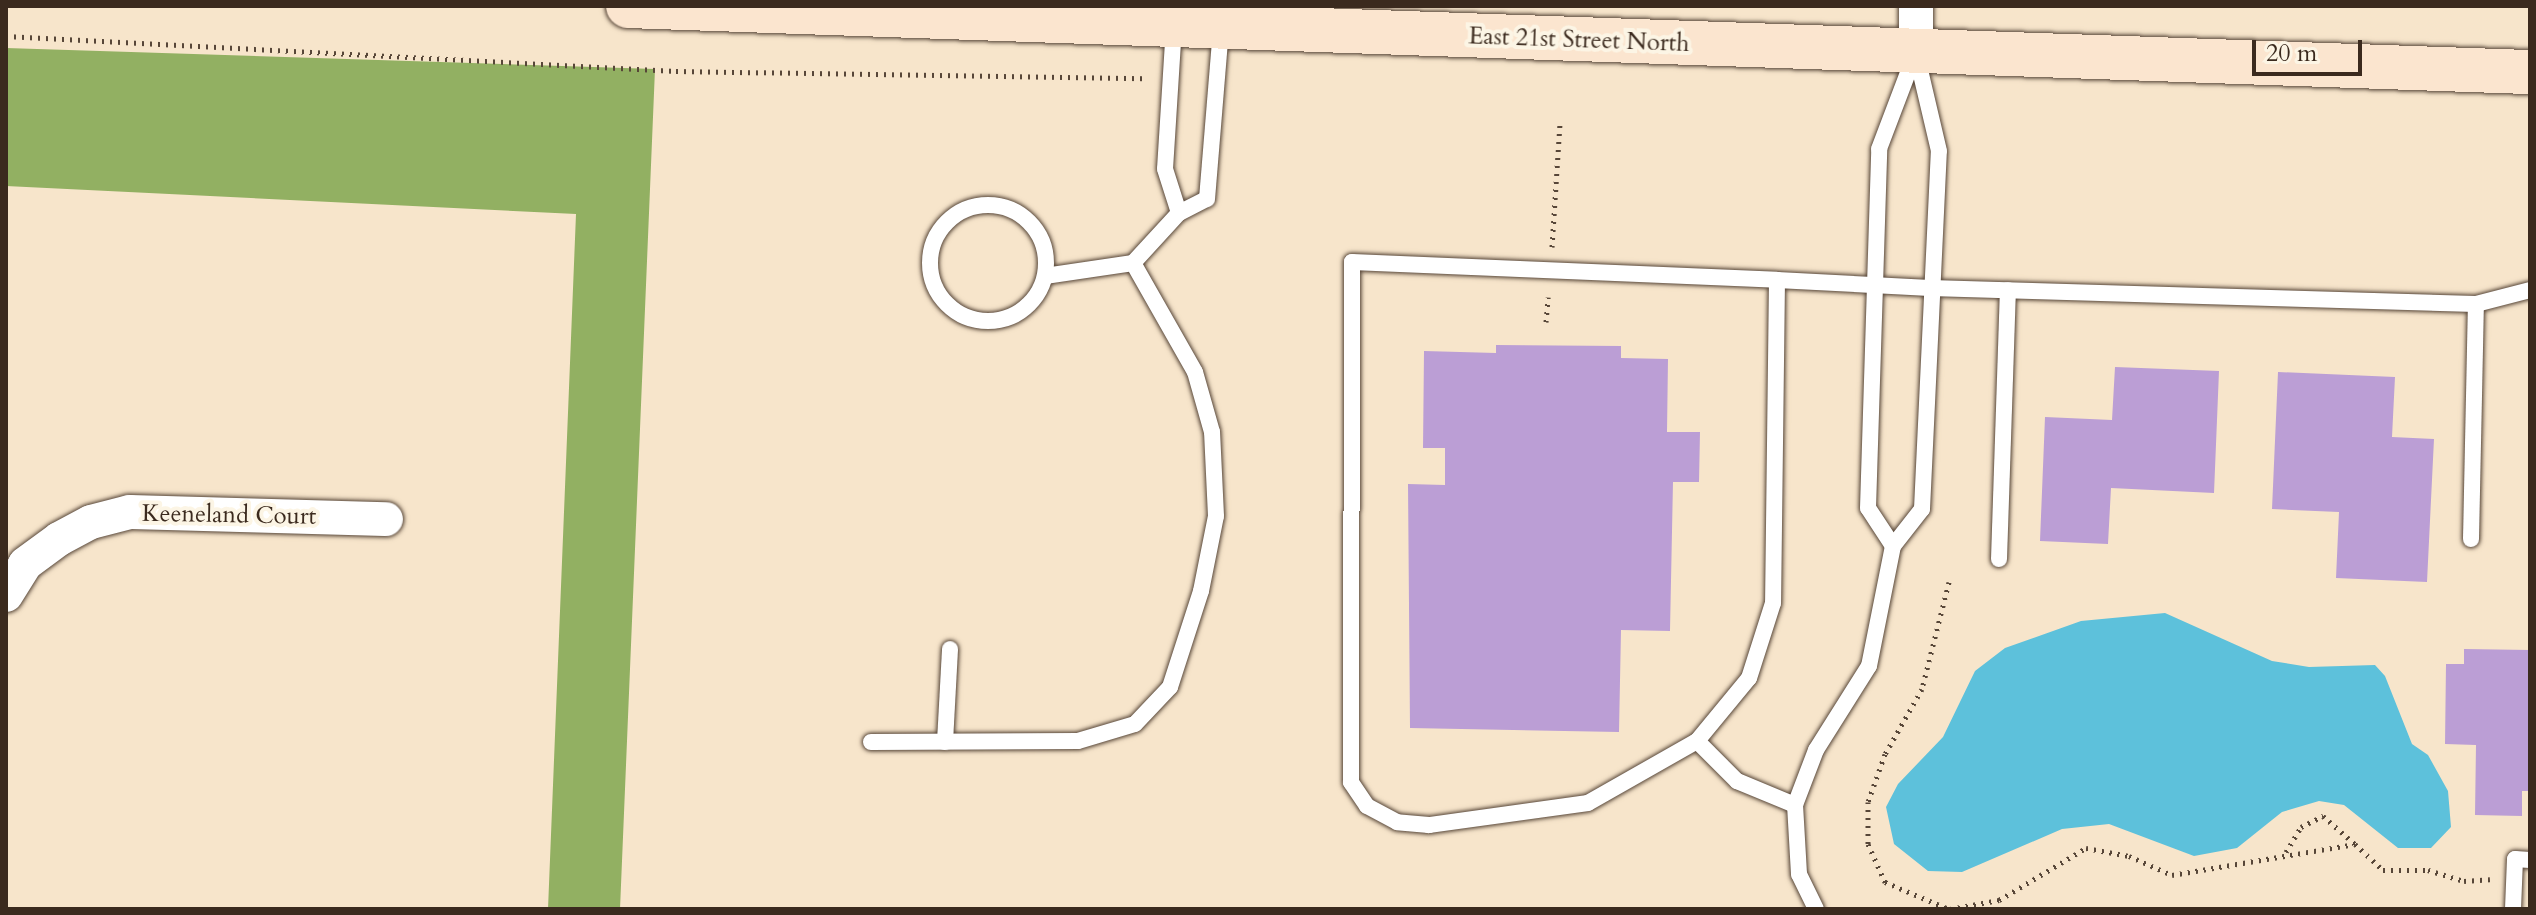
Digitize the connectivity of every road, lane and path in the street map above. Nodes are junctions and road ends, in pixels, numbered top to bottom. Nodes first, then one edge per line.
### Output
1 (628, 6) edge
2 (1916, 6) edge
3 (1174, 25) junction
4 (1221, 27) junction
5 (6, 36) edge
6 (1916, 51) junction
7 (2530, 72) edge
8 (1171, 78) junction
9 (1560, 124) dead end
10 (1179, 213) junction
11 (1133, 263) junction
12 (1550, 271) junction
13 (1045, 276) junction
14 (1777, 280) junction
15 (1873, 285) junction
16 (1930, 288) junction
17 (2008, 290) junction
18 (2530, 290) edge
19 (2476, 304) junction
20 (1546, 322) dead end
21 (386, 519) dead end
22 (2471, 539) dead end
23 (1893, 546) junction
24 (1999, 559) dead end
25 (1949, 582) dead end
26 (6, 595) edge
27 (950, 649) dead end
28 (1697, 741) junction
29 (871, 742) dead end
30 (945, 742) junction
31 (1795, 805) junction
32 (2355, 844) junction
33 (2285, 853) junction
34 (2530, 860) edge
35 (2514, 880) junction
36 (1816, 909) edge
37 (1950, 909) edge
38 (2513, 909) edge

1 - 3 main road, East 21st Street North
2 - 6 street
3 - 4 main road, East 21st Street North
3 - 8 lane
4 - 6 main road, East 21st Street North
4 - 10 lane
5 - 8 path
6 - 7 main road, East 21st Street North
6 - 15 lane
6 - 16 lane
8 - 10 lane
9 - 12 path
10 - 11 lane
11 - 13 lane
11 - 30 lane
12 - 14 lane
12 - 20 path
12 - 28 lane
13 - 13 lane
14 - 15 lane
14 - 28 lane
15 - 16 lane
15 - 23 lane
16 - 17 lane
16 - 23 lane
17 - 19 lane
17 - 24 lane
18 - 19 lane
19 - 22 lane
21 - 26 street, Keeneland Court
23 - 31 lane
25 - 37 path
27 - 30 lane
28 - 31 lane
29 - 30 lane
31 - 36 lane
32 - 33 path
32 - 33 path
32 - 35 path
33 - 37 path
34 - 35 lane
35 - 38 lane

